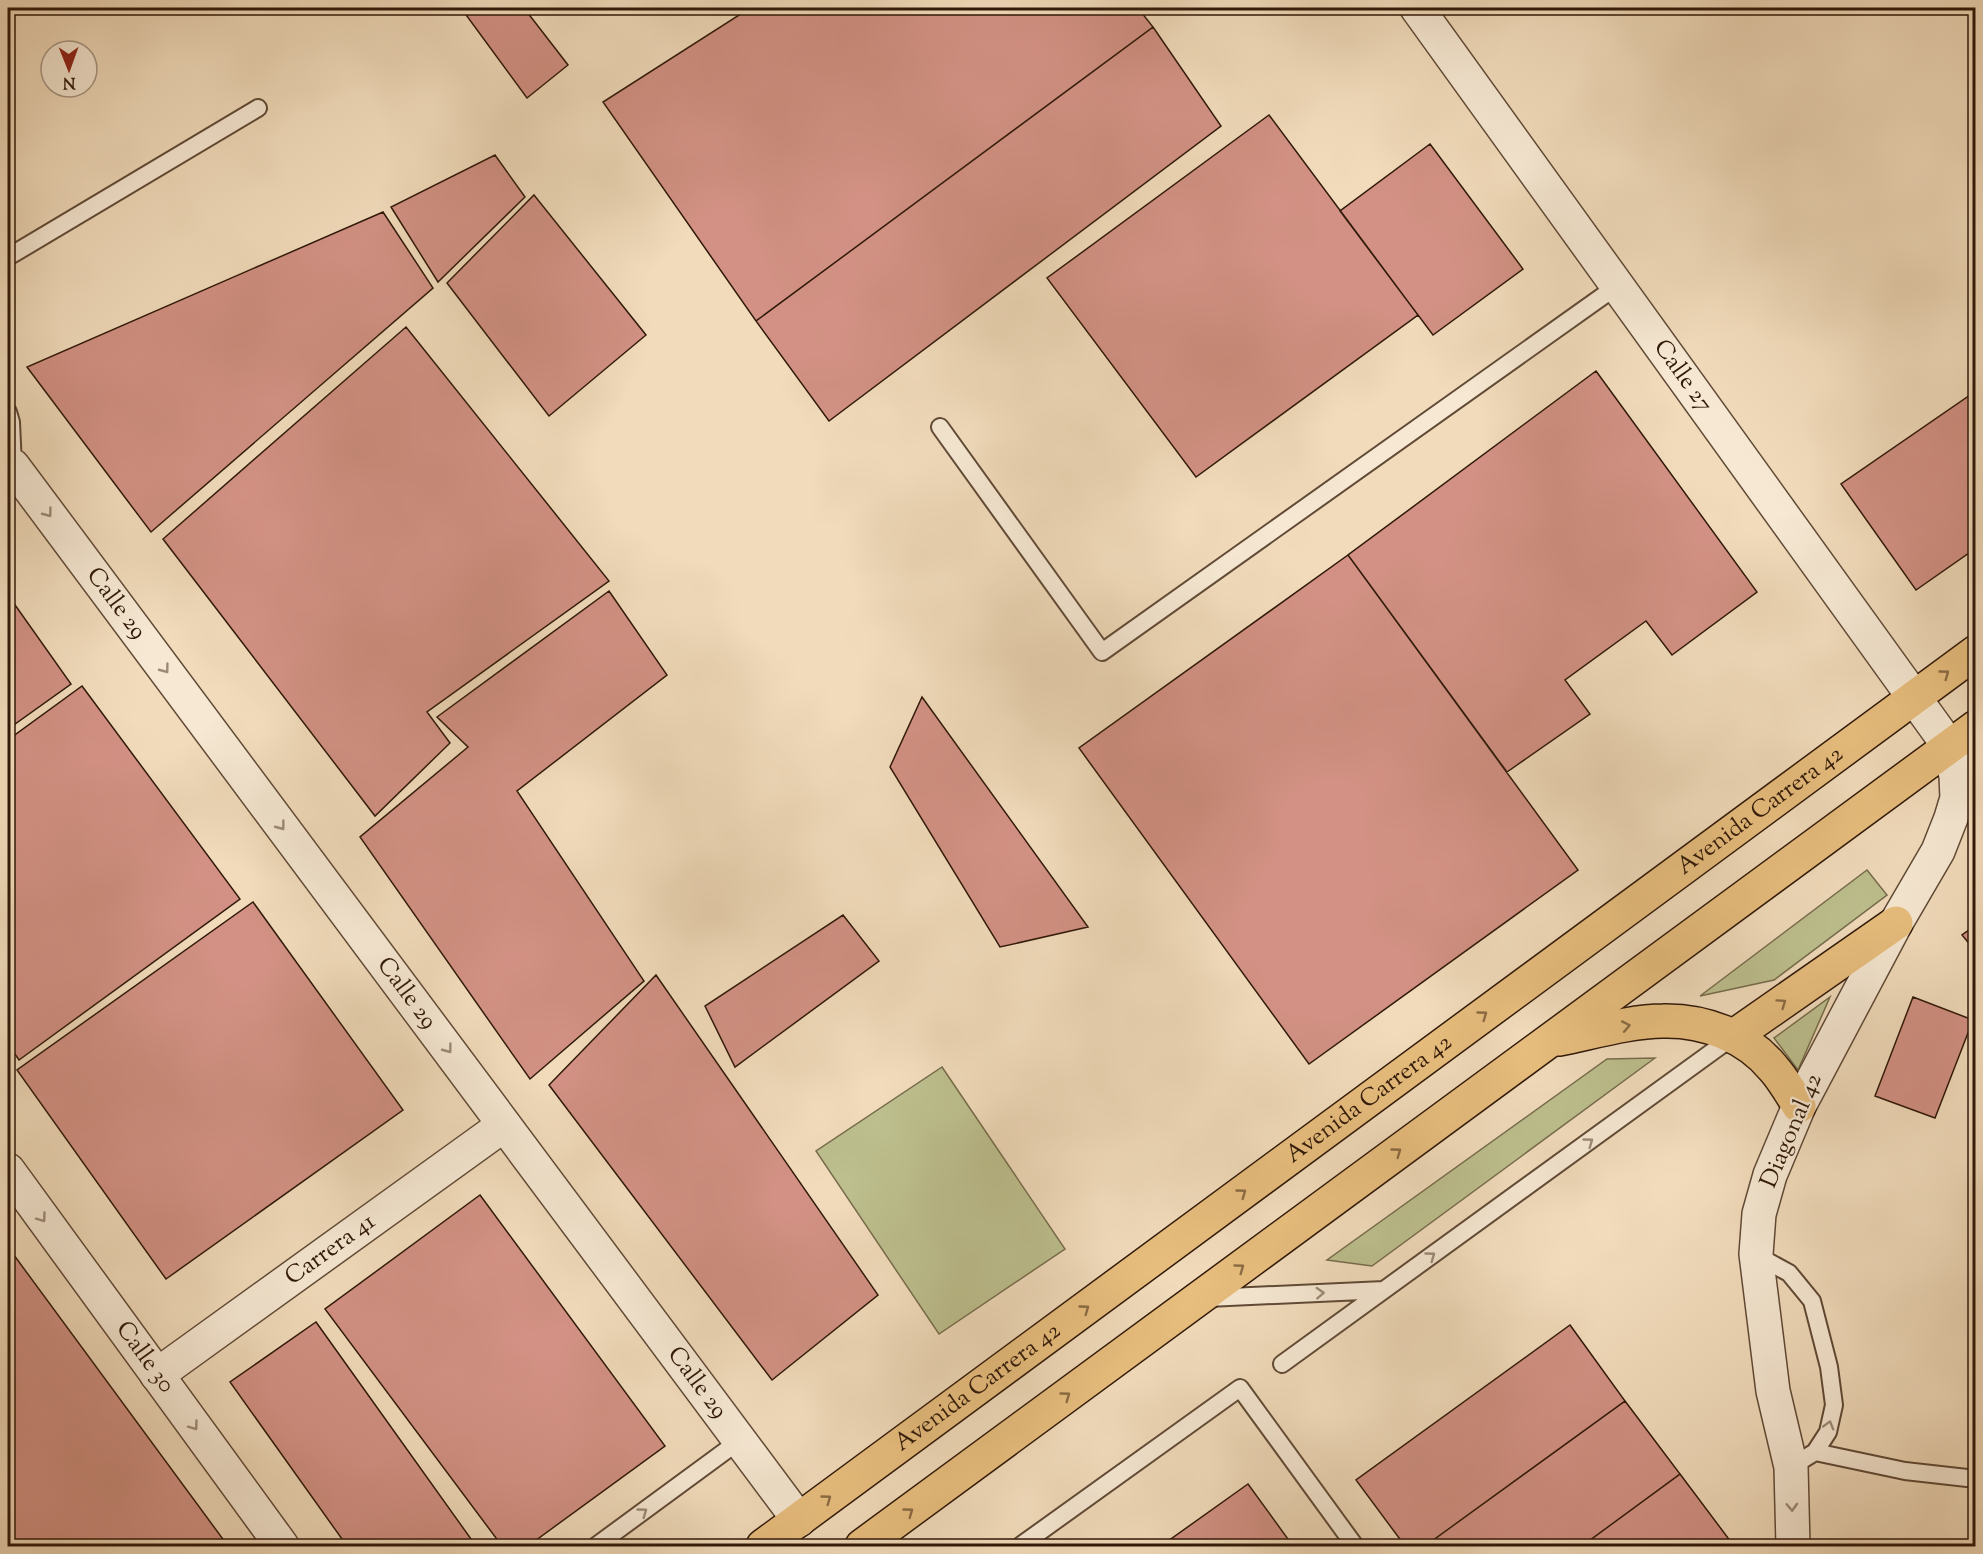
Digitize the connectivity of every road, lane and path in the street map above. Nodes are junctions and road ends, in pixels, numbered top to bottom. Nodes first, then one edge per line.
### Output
1 (1417, 8) edge
2 (258, 108) dead end
3 (8, 257) edge
4 (1617, 286) junction
5 (8, 412) edge
6 (940, 427) dead end
7 (10, 467) edge
8 (1976, 651) edge
9 (1914, 697) junction
10 (1976, 727) edge
11 (1949, 746) junction
12 (1896, 922) junction
13 (1734, 1036) junction
14 (1548, 1041) junction
15 (1799, 1106) junction
16 (504, 1125) junction
17 (8, 1170) edge
18 (1756, 1254) junction
19 (1384, 1290) junction
20 (1199, 1298) junction
21 (1282, 1364) dead end
22 (157, 1375) junction
23 (740, 1441) junction
24 (1803, 1460) junction
25 (1976, 1479) edge
26 (799, 1521) junction
27 (282, 1546) edge
28 (596, 1546) edge
29 (763, 1546) edge
30 (862, 1546) edge
31 (1020, 1546) edge
32 (1355, 1546) edge
33 (1793, 1546) edge

1 - 4 street, Calle 27
2 - 3 lane
4 - 6 lane
4 - 9 street, Calle 27
5 - 7 lane
7 -> 16 street, Calle 29
9 -> 8 highway, Avenida Carrera 42
9 - 11 street, Calle 27
26 -> 9 highway, Avenida Carrera 42
10 - 11 highway
11 - 12 street, Diagonal 42
11 - 14 highway
13 -> 12 highway
12 - 15 street, Diagonal 42
14 -> 13 highway
13 - 15 highway
19 -> 13 lane
20 -> 14 highway
15 - 18 street, Diagonal 42
16 - 22 street, Carrera 41
16 - 23 street, Calle 29
17 -> 22 street, Calle 30
18 - 24 street, Diagonal 42
24 -> 18 lane
20 -> 19 lane
19 - 21 lane
30 -> 20 highway
22 -> 27 street, Calle 30
23 - 26 street, Calle 29
28 -> 23 lane
24 - 25 lane
24 -> 33 street, Diagonal 42
26 - 29 highway, Avenida Carrera 42
31 - 32 lane

